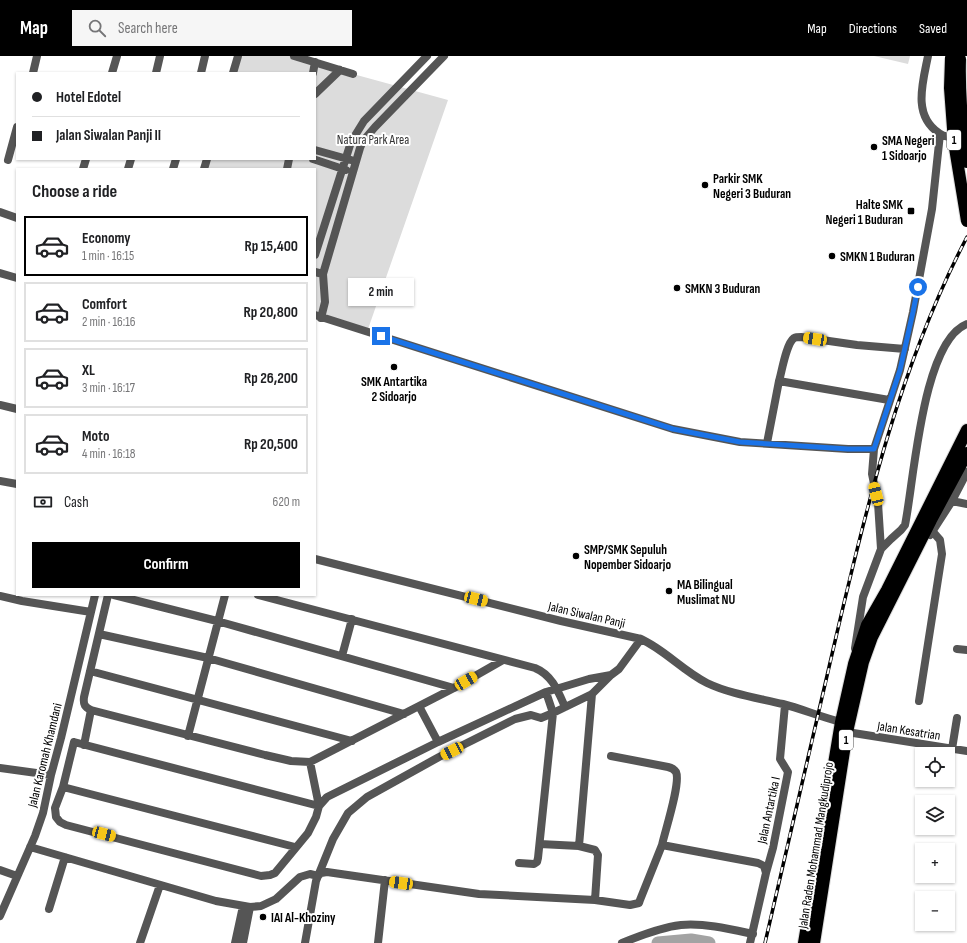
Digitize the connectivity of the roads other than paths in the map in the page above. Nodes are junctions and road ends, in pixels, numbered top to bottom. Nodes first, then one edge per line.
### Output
1 (37, 56) edge
2 (117, 56) edge
3 (160, 56) edge
4 (205, 56) edge
5 (238, 56) edge
6 (294, 56) edge
7 (427, 56) edge
8 (444, 56) edge
9 (928, 56) edge
10 (956, 57) edge
11 (315, 62) junction
12 (340, 70) junction
13 (33, 72) edge
14 (112, 72) edge
15 (156, 72) edge
16 (201, 72) edge
17 (233, 72) edge
18 (313, 72) edge
19 (353, 74) dead end
20 (316, 93) edge
21 (385, 101) junction
22 (393, 108) junction
23 (364, 121) junction
24 (967, 122) edge
25 (374, 129) junction
26 (16, 131) edge
27 (940, 134) junction
28 (316, 150) edge
29 (345, 158) junction
30 (8, 160) dead end
31 (316, 160) edge
32 (355, 161) junction
33 (967, 162) edge
34 (342, 169) junction
35 (352, 172) junction
36 (0, 212) edge
37 (16, 218) edge
38 (967, 221) edge
39 (316, 253) edge
40 (0, 273) edge
41 (319, 273) edge
42 (16, 278) edge
43 (318, 317) edge
44 (967, 324) edge
45 (905, 349) junction
46 (779, 381) junction
47 (889, 400) junction
48 (0, 406) edge
49 (16, 409) edge
50 (967, 430) edge
51 (767, 443) junction
52 (874, 449) junction
53 (967, 453) edge
54 (967, 472) edge
55 (950, 475) junction
56 (0, 481) edge
57 (16, 484) edge
58 (952, 501) junction
59 (967, 504) edge
60 (933, 532) junction
61 (881, 549) junction
62 (916, 549) junction
63 (316, 559) edge
64 (0, 596) edge
65 (95, 596) edge
66 (108, 596) edge
67 (118, 596) edge
68 (224, 596) edge
69 (262, 596) edge
70 (91, 612) junction
71 (217, 620) junction
72 (352, 620) junction
73 (99, 634) junction
74 (641, 639) junction
75 (957, 649) dead end
76 (967, 650) edge
77 (342, 656) junction
78 (208, 658) junction
79 (503, 660) junction
80 (854, 664) junction
81 (90, 671) junction
82 (611, 675) junction
83 (454, 688) junction
84 (557, 690) junction
85 (546, 692) junction
86 (592, 694) junction
87 (197, 700) junction
88 (918, 701) dead end
89 (785, 705) junction
90 (419, 706) junction
91 (565, 707) junction
92 (92, 710) junction
93 (553, 713) junction
94 (404, 714) junction
95 (957, 718) dead end
96 (844, 727) junction
97 (188, 736) junction
98 (61, 738) junction
99 (352, 741) junction
100 (74, 742) junction
101 (438, 742) junction
102 (84, 745) junction
103 (942, 747) edge
104 (952, 747) edge
105 (955, 749) edge
106 (967, 751) edge
107 (611, 756) dead end
108 (310, 762) junction
109 (0, 768) edge
110 (50, 775) junction
111 (63, 787) junction
112 (319, 806) junction
113 (540, 844) junction
114 (662, 845) junction
115 (579, 846) junction
116 (30, 847) junction
117 (295, 848) junction
118 (65, 857) junction
119 (519, 863) dead end
120 (0, 870) edge
121 (766, 873) junction
122 (17, 876) junction
123 (318, 876) junction
124 (385, 880) junction
125 (160, 885) junction
126 (595, 900) junction
127 (246, 907) junction
128 (49, 909) dead end
129 (0, 916) edge
130 (753, 934) junction
131 (140, 943) edge
132 (235, 943) edge
133 (243, 943) edge
134 (305, 943) edge
135 (378, 943) edge
136 (622, 943) edge
137 (750, 943) edge
138 (804, 943) edge
139 (814, 943) edge

1 - 13 street
2 - 14 street
3 - 15 street
4 - 16 street
5 - 17 street
6 - 11 street
7 - 21 street
8 - 22 street
9 - 27 street
10 - 33 highway, 1, bridge
10 - 38 highway, 1, bridge
11 - 12 street
11 - 18 street
12 - 19 street
12 - 20 street
21 - 22 street
21 - 23 street
22 - 25 street
23 - 25 street
23 - 29 street
24 - 27 street
25 - 32 street
26 - 30 street
27 - 45 street, Jalan Raden Mohammad Mangkudiprojo
28 - 29 street
29 - 32 street
29 - 34 street
31 - 34 street
32 - 35 street
34 - 35 street
34 - 39 street
35 - 41 street
36 - 37 street
40 - 42 street
41 - 43 street
43 - 51 street
44 - 61 street, Jalan Raden Mohammad Mangkudiprojo
45 - 46 street
45 - 47 street, Jalan Raden Mohammad Mangkudiprojo
46 - 47 street
46 - 51 street
47 - 52 street, Jalan Raden Mohammad Mangkudiprojo
48 - 49 street
50 - 55 highway, 1
51 - 52 street
52 - 61 street, Jalan Raden Mohammad Mangkudiprojo
53 - 55 highway, 1
54 - 58 street, Jalan Raden Mohammad Mangkudiprojo
55 - 62 highway, Jalan Raden Mohammad Mangkudiprojo / 1
55 - 80 highway, Jalan Raden Mohammad Mangkudiprojo / 1
56 - 57 street
58 - 59 street
58 - 60 street, Jalan Raden Mohammad Mangkudiprojo
60 - 62 street, Jalan Raden Mohammad Mangkudiprojo
60 - 88 street
61 - 80 street, Jalan Raden Mohammad Mangkudiprojo
62 - 96 highway, Jalan Raden Mohammad Mangkudiprojo / 1
63 - 74 street, Jalan Siwalan Panji
64 - 70 street
65 - 70 street, Jalan Karomah Khamdani
66 - 73 street
67 - 71 street
68 - 71 street
69 - 72 street
70 - 98 street, Jalan Karomah Khamdani
71 - 77 street
71 - 78 street
72 - 77 street
72 - 79 street
73 - 78 street
73 - 81 street
74 - 82 street
74 - 89 street, Jalan Siwalan Panji
75 - 76 street
77 - 83 street
78 - 87 street
78 - 94 street
79 - 83 street
79 - 84 street
80 - 96 highway, Jalan Raden Mohammad Mangkudiprojo / 1
81 - 87 street
81 - 92 street
82 - 84 street
82 - 86 street
83 - 90 street
84 - 85 street
84 - 91 street
85 - 93 street
85 - 101 street
86 - 91 street
86 - 115 street
87 - 97 street
87 - 99 street
89 - 96 street, Jalan Siwalan Panji
89 - 121 street, Jalan Antartika I
90 - 94 street
90 - 101 street
91 - 93 street
92 - 97 street
92 - 102 street
93 - 113 street
93 - 123 street
94 - 99 street
95 - 104 street
96 - 103 street, Jalan Kesatrian
96 - 138 highway, Jalan Raden Mohammad Mangkudiprojo / 1
96 - 139 highway, Jalan Raden Mohammad Mangkudiprojo / 1
97 - 108 street
98 - 100 street
98 - 110 street, Jalan Karomah Khamdani
99 - 108 street
100 - 102 street
100 - 111 street
101 - 112 street
102 - 112 street
105 - 106 street, Jalan Kesatrian
107 - 114 street
108 - 112 street
109 - 110 street
110 - 116 street, Jalan Karomah Khamdani
111 - 117 street
111 - 117 street
112 - 117 street
113 - 115 street
113 - 119 street
114 - 121 street
114 - 126 street
115 - 126 street
116 - 118 street
116 - 122 street, Jalan Karomah Khamdani
118 - 125 street
118 - 128 street
120 - 122 street
121 - 130 street, Jalan Antartika I
122 - 129 street, Jalan Karomah Khamdani
123 - 124 street
123 - 127 street
123 - 134 street
124 - 126 street
124 - 135 street
125 - 127 street
125 - 131 street
127 - 132 street
127 - 133 street
130 - 136 street
130 - 137 street, Jalan Antartika I

